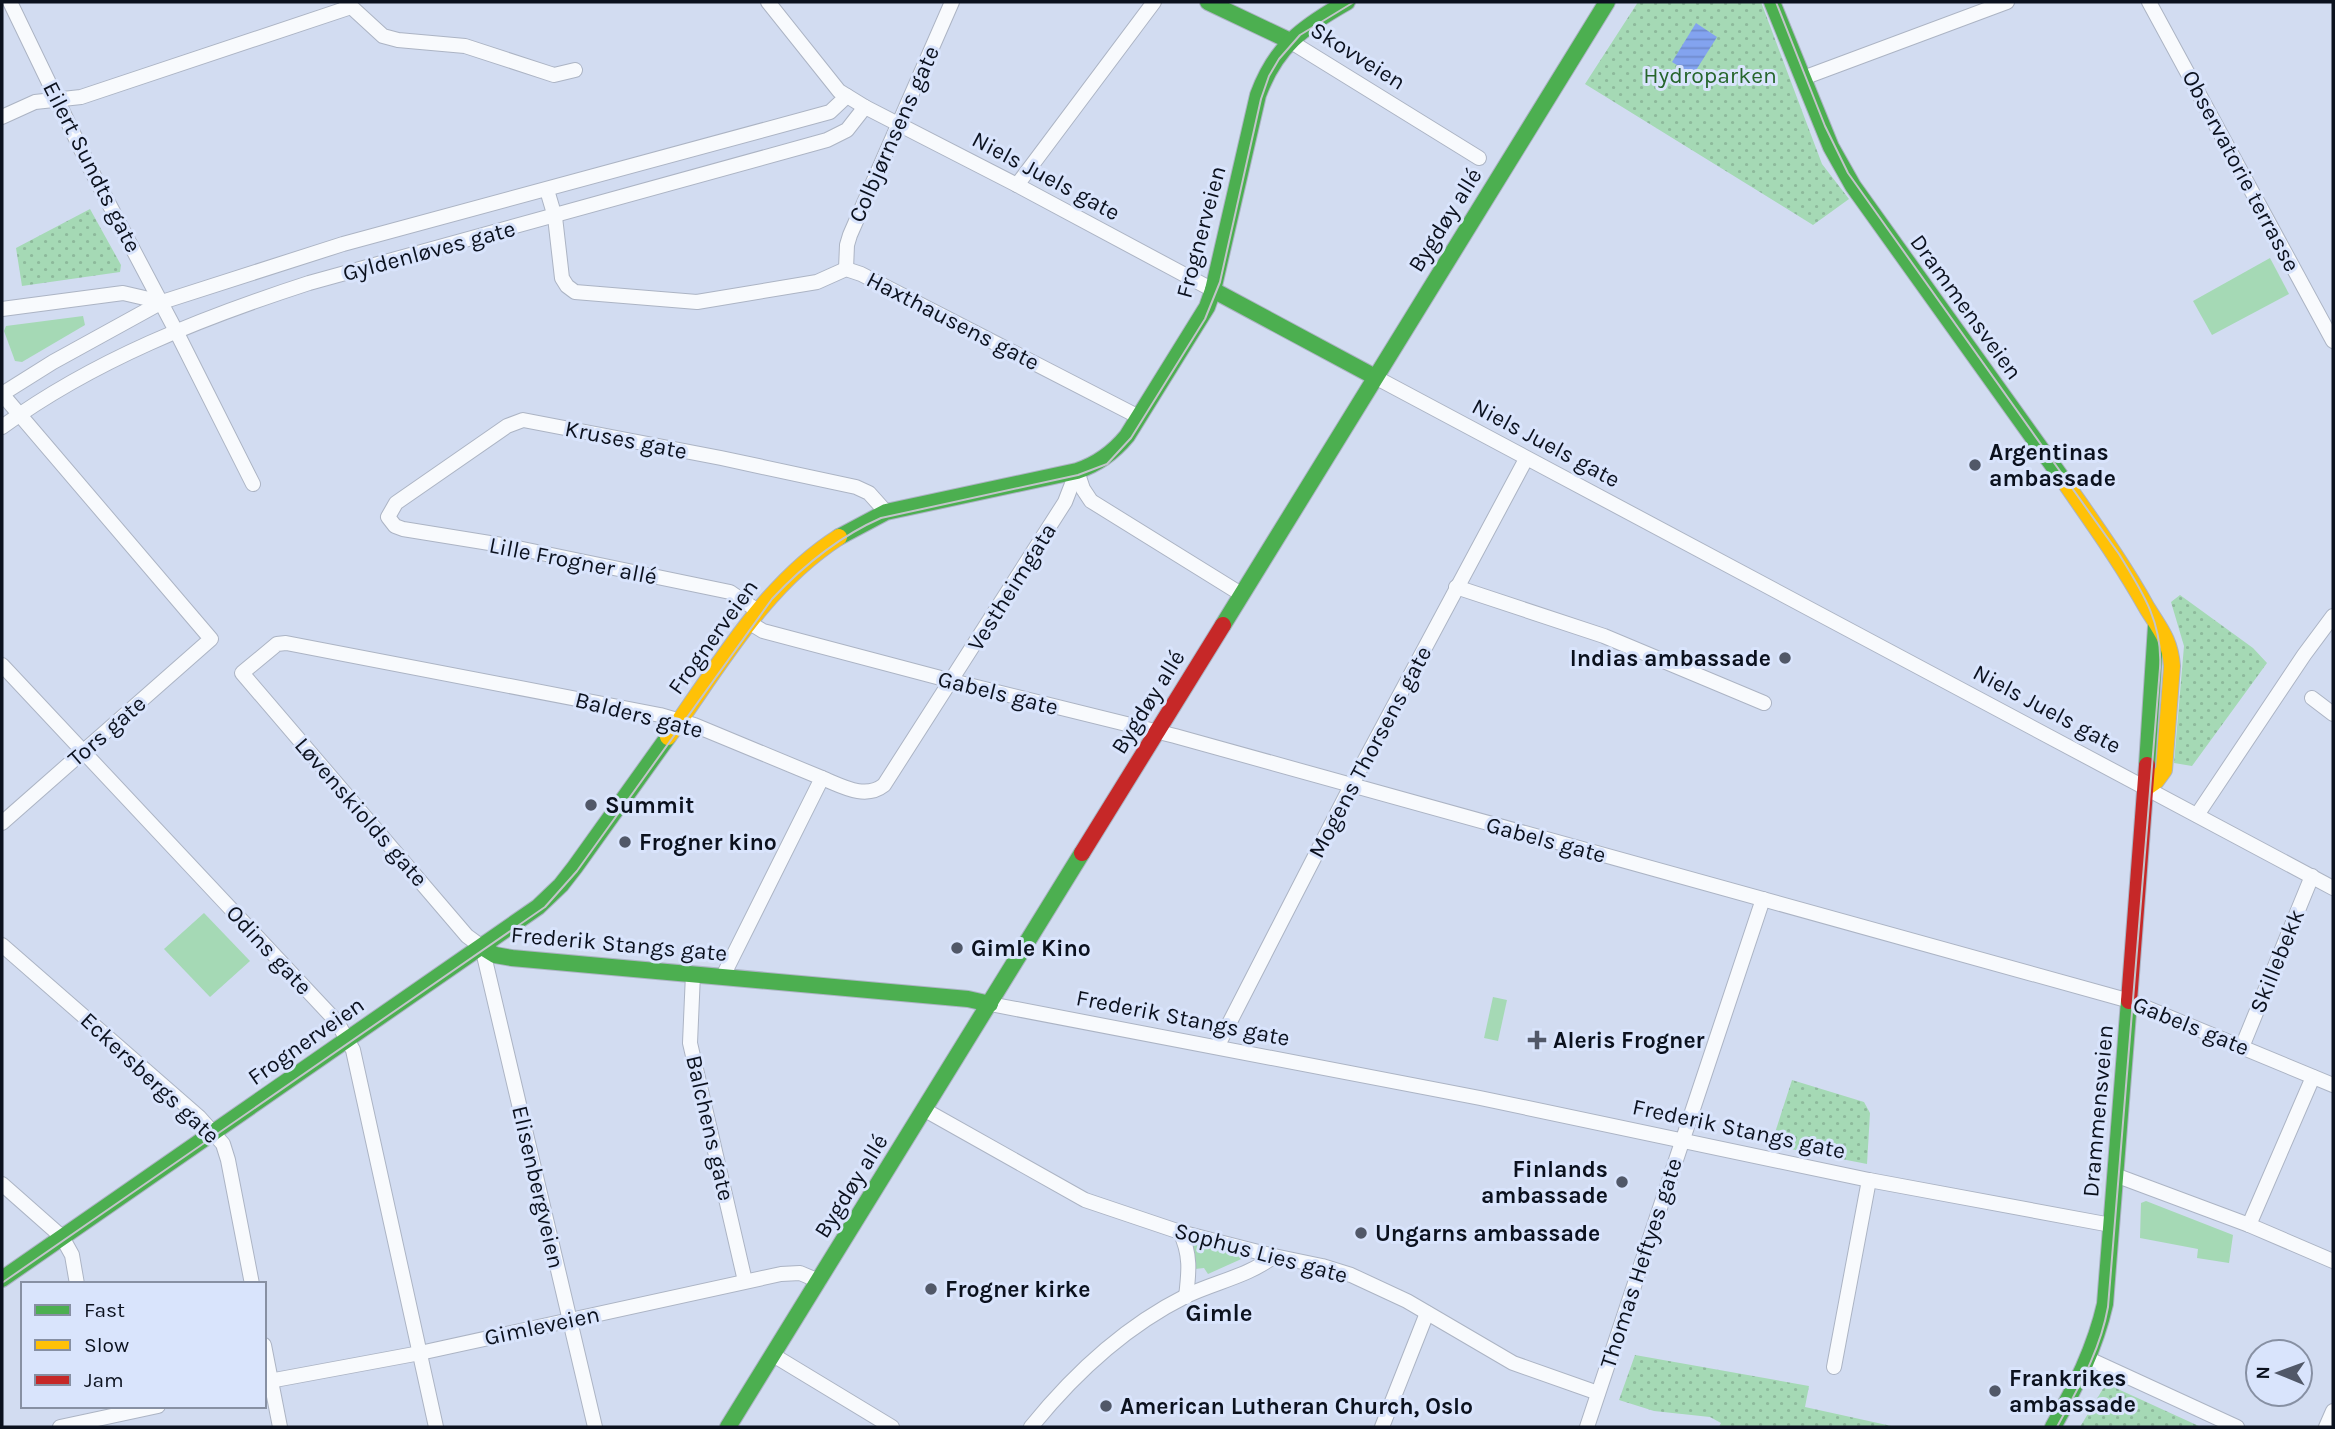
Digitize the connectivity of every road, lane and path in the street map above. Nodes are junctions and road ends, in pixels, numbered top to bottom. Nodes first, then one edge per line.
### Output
1 (10, 2) edge
2 (768, 2) edge
3 (953, 2) edge
4 (1154, 2) edge
5 (1208, 2) edge
6 (1347, 2) edge
7 (1607, 2) edge
8 (1772, 2) edge
9 (2007, 2) edge
10 (2149, 2) edge
11 (348, 4) edge
12 (1288, 40) junction
13 (575, 70) dead end
14 (1802, 78) junction
15 (847, 96) junction
16 (58, 98) junction
17 (865, 107) junction
18 (2, 117) edge
19 (898, 125) junction
20 (1479, 158) dead end
21 (1017, 185) junction
22 (547, 190) junction
23 (555, 217) junction
24 (846, 269) junction
25 (1213, 290) junction
26 (162, 302) junction
27 (2, 309) edge
28 (176, 331) junction
29 (2333, 341) edge
30 (1375, 377) junction
31 (2, 394) edge
32 (19, 414) junction
33 (1139, 416) junction
34 (2, 427) edge
35 (1526, 458) junction
36 (1077, 471) junction
37 (253, 484) dead end
38 (886, 512) junction
39 (388, 517) joint
40 (1457, 587) junction
41 (1241, 594) junction
42 (2333, 616) edge
43 (754, 617) junction
44 (2, 665) edge
45 (242, 673) joint
46 (952, 681) junction
47 (2312, 698) dead end
48 (1764, 703) dead end
49 (2333, 714) edge
50 (680, 720) junction
51 (1156, 732) junction
52 (83, 752) junction
53 (822, 778) junction
54 (1352, 786) junction
55 (2146, 788) junction
56 (2197, 814) junction
57 (2, 823) edge
58 (2312, 876) junction
59 (2333, 887) edge
60 (1763, 899) junction
61 (2, 946) edge
62 (482, 947) junction
63 (693, 974) junction
64 (723, 976) junction
65 (2130, 1001) junction
66 (990, 1004) junction
67 (348, 1039) junction
68 (1217, 1047) junction
69 (2242, 1047) junction
70 (2313, 1077) junction
71 (2333, 1085) edge
72 (925, 1110) junction
73 (213, 1132) junction
74 (1681, 1140) junction
75 (2115, 1175) junction
76 (1869, 1180) junction
77 (2, 1184) edge
78 (2111, 1225) junction
79 (2249, 1226) junction
80 (1180, 1231) junction
81 (62, 1237) junction
82 (1274, 1256) junction
83 (2333, 1261) edge
84 (2, 1279) edge
85 (745, 1281) junction
86 (819, 1281) junction
87 (77, 1282) edge
88 (253, 1282) edge
89 (1186, 1297) junction
90 (1427, 1313) junction
91 (570, 1320) junction
92 (420, 1353) junction
93 (773, 1355) junction
94 (2089, 1359) junction
95 (266, 1363) edge
96 (1834, 1367) dead end
97 (268, 1381) edge
98 (1598, 1393) junction
99 (148, 1408) edge
100 (2333, 1411) edge
101 (103, 1417) edge
102 (60, 1427) edge
103 (280, 1427) edge
104 (436, 1427) edge
105 (595, 1427) edge
106 (728, 1427) edge
107 (892, 1427) edge
108 (1031, 1427) edge
109 (1382, 1427) edge
110 (1587, 1427) edge
111 (2053, 1427) edge
112 (2237, 1427) edge
113 (2326, 1427) edge

1 - 16 street, Eilert Sundts gate
2 - 15 street, Niels Juels gate
3 - 19 street, Colbjørnsens gate
4 - 21 street
5 - 12 street, Skovveien
6 - 12 street, Frognerveien
7 - 30 street, Bygdøy allé
8 - 14 street, Drammensveien
9 - 14 street
10 - 29 street, Observatorie terrasse
11 - 13 street
11 - 16 street
12 - 20 street, Skovveien
12 - 25 street, Frognerveien
14 - 55 street, Drammensveien
15 - 17 street, Niels Juels gate
15 - 22 street, Gyldenløves gate
16 - 18 street
16 - 26 street, Eilert Sundts gate
17 - 19 street, Niels Juels gate
17 - 23 street, Gyldenløves gate
19 - 21 street, Niels Juels gate
19 - 24 street, Colbjørnsens gate
21 - 25 street, Niels Juels gate
22 - 23 street, Haxthausens gate
22 - 26 street, Gyldenløves gate
23 - 24 street, Haxthausens gate
23 - 28 street, Gyldenløves gate
24 - 33 street, Haxthausens gate
25 - 30 street, Niels Juels gate
25 - 33 street, Frognerveien
26 - 27 street
26 - 28 street, Eilert Sundts gate
26 - 31 street, Gyldenløves gate
28 - 32 street, Gyldenløves gate
28 - 37 street
30 - 35 street, Niels Juels gate
30 - 41 street, Bygdøy allé
31 - 32 street
32 - 34 street, Gyldenløves gate
32 - 52 street, Tors gate
33 - 36 street, Frognerveien
35 - 40 street, Mogens Thorsens gate
35 - 55 street, Niels Juels gate
36 - 38 street, Frognerveien
36 - 41 street
36 - 46 street, Vestheimgata
38 - 39 street, Kruses gate
38 - 43 street, Frognerveien
39 - 43 street, Lille Frogner allé
40 - 48 street
40 - 54 street, Mogens Thorsens gate
41 - 51 street, Bygdøy allé
42 - 56 street
43 - 46 street, Gabels gate
43 - 50 street, Frognerveien
44 - 52 street, Odins gate
45 - 50 street, Balders gate
45 - 62 street, Løvenskiolds gate
46 - 51 street, Gabels gate
46 - 53 street, Vestheimgata
47 - 49 street
50 - 53 street, Balders gate
50 - 62 street, Frognerveien
51 - 54 street, Gabels gate
51 - 66 street, Bygdøy allé
52 - 57 street, Tors gate
52 - 67 street, Odins gate
53 - 64 street
54 - 60 street, Gabels gate
54 - 68 street, Mogens Thorsens gate
55 - 56 street, Niels Juels gate
55 - 65 street, Drammensveien
56 - 58 street, Niels Juels gate
58 - 59 street, Niels Juels gate
58 - 69 street, Skillebekk
60 - 65 street, Gabels gate
60 - 74 street, Thomas Heftyes gate
61 - 73 street, Eckersbergs gate
62 - 63 street, Frederik Stangs gate
62 - 67 street, Frognerveien
62 - 91 street, Elisenbergveien
63 - 64 street, Frederik Stangs gate
63 - 85 street, Balchens gate
64 - 66 street, Frederik Stangs gate
65 - 69 street, Gabels gate
65 - 75 street, Drammensveien
66 - 68 street, Frederik Stangs gate
66 - 72 street, Bygdøy allé
67 - 73 street, Frognerveien
67 - 92 street, Odins gate
68 - 74 street, Frederik Stangs gate
69 - 70 street, Gabels gate
70 - 71 street, Gabels gate
70 - 79 street
72 - 80 street, Sophus Lies gate
72 - 86 street, Bygdøy allé
73 - 81 street, Frognerveien
73 - 88 street, Eckersbergs gate
74 - 76 street, Frederik Stangs gate
74 - 98 street, Thomas Heftyes gate
75 - 78 street, Drammensveien
75 - 79 street
76 - 78 street, Frederik Stangs gate
76 - 96 street, Frederik Stangs gate
77 - 81 street
78 - 94 street, Drammensveien
79 - 83 street
80 - 82 street, Sophus Lies gate
80 - 89 street
81 - 84 street, Frognerveien
81 - 87 street
82 - 89 street
82 - 90 street, Sophus Lies gate
85 - 86 street, Gimleveien
85 - 91 street, Gimleveien
86 - 93 street, Bygdøy allé
89 - 108 street
90 - 98 street, Sophus Lies gate
90 - 109 street
91 - 92 street, Gimleveien
91 - 105 street, Elisenbergveien
92 - 97 street, Gimleveien
92 - 104 street, Odins gate
93 - 106 street, Bygdøy allé
93 - 107 street
94 - 111 street, Drammensveien
94 - 112 street
95 - 97 street
97 - 103 street
98 - 110 street, Thomas Heftyes gate
99 - 101 street
100 - 113 street
101 - 102 street

